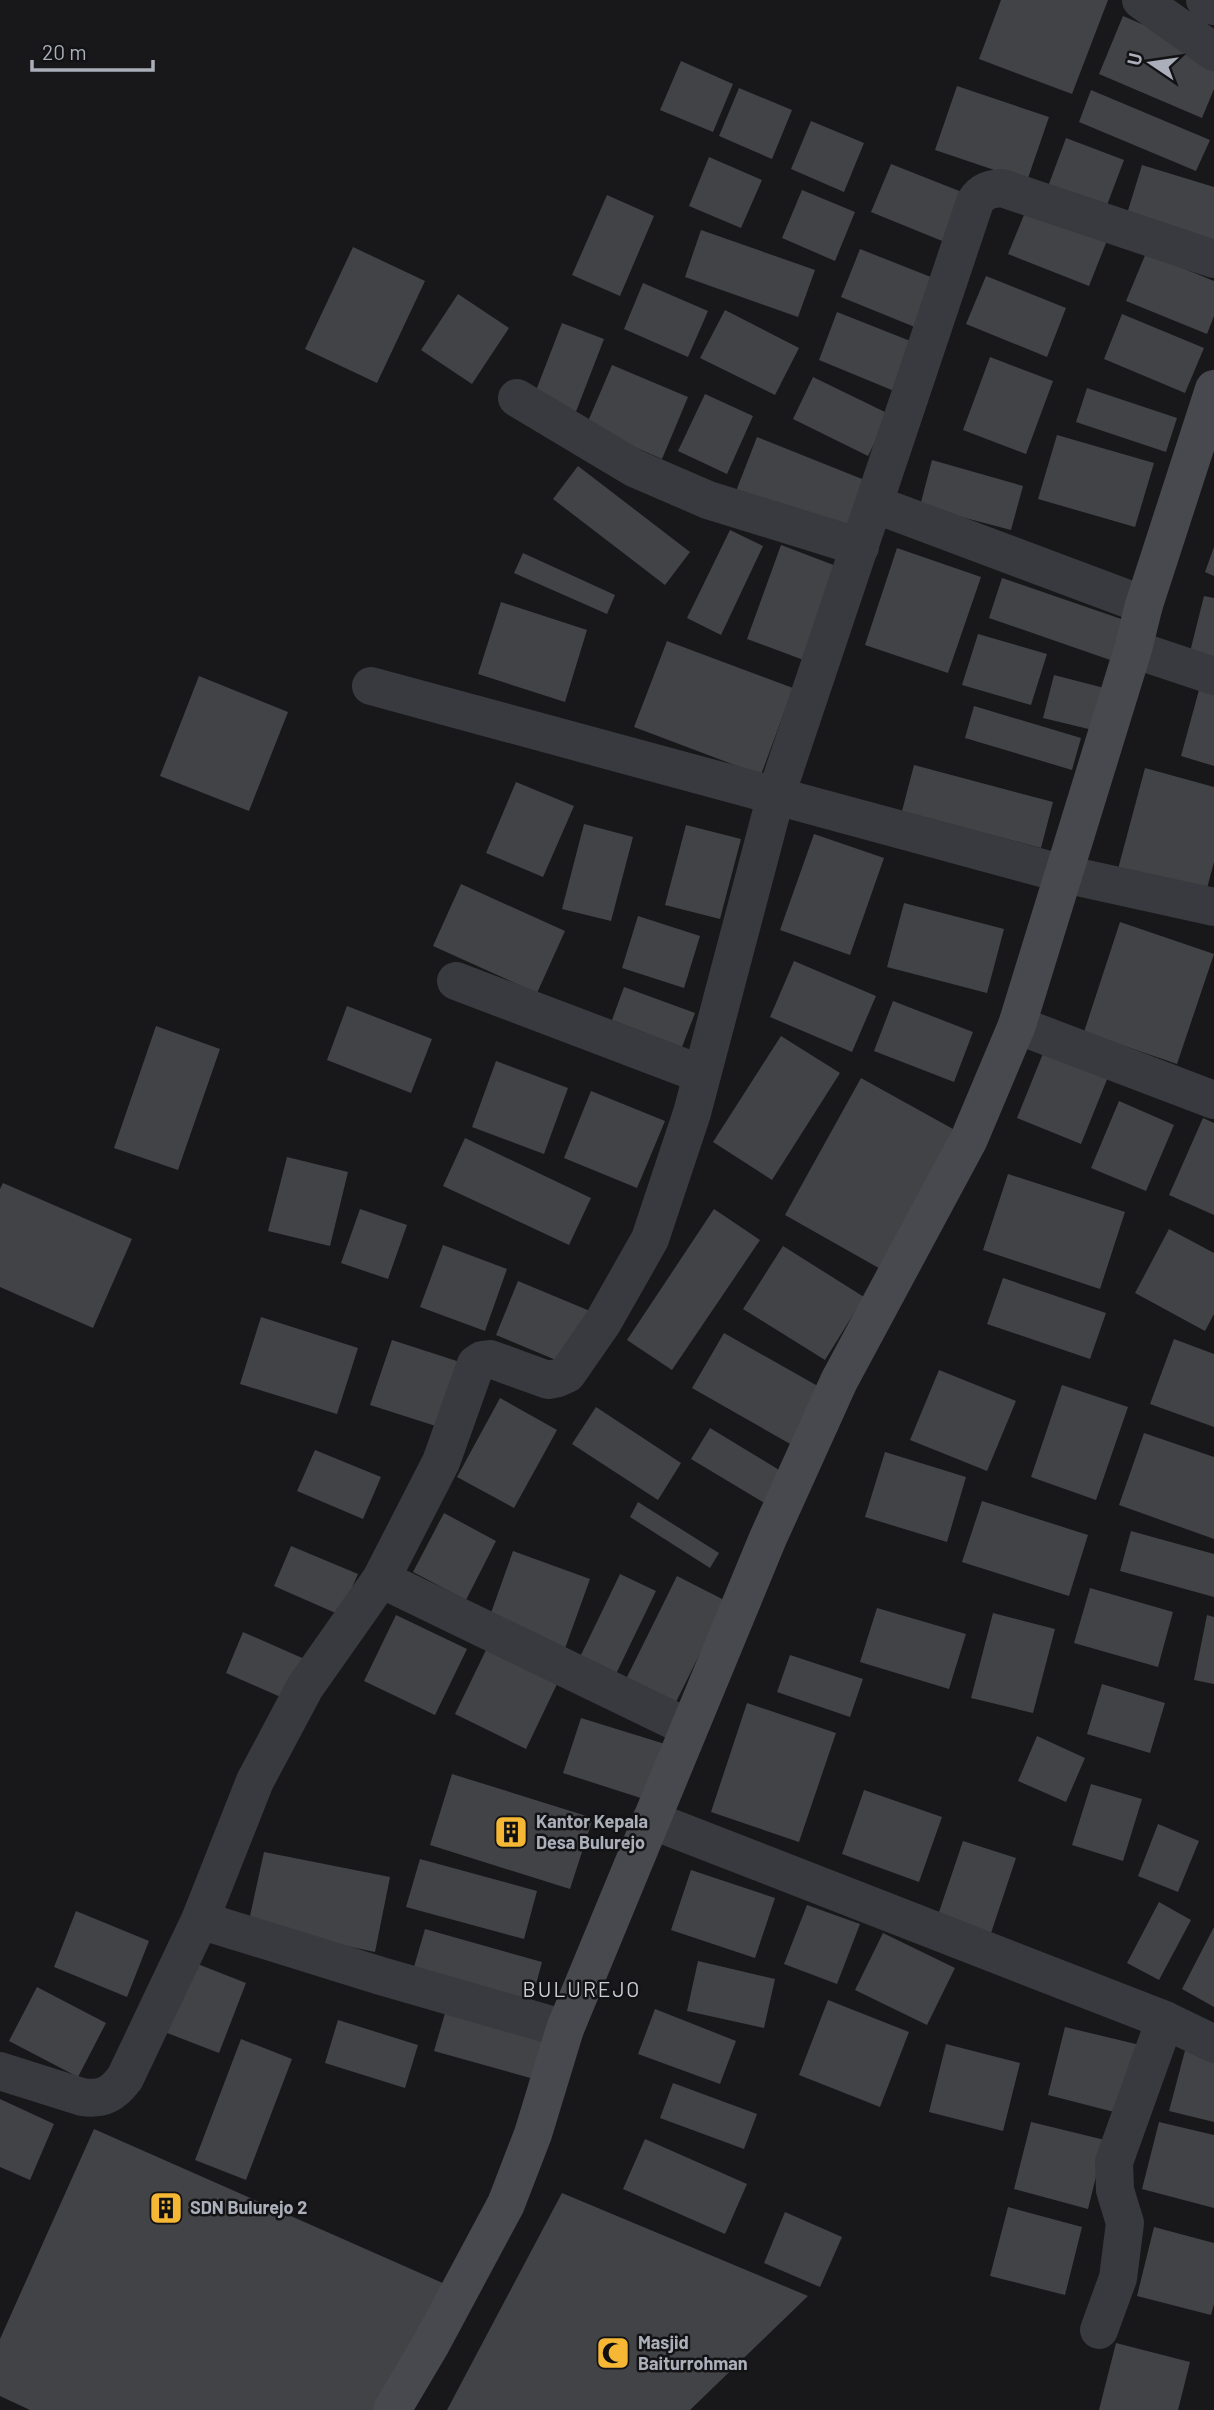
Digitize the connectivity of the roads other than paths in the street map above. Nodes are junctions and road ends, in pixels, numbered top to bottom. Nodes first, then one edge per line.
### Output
1 (1141, 0) edge
2 (1205, 0) edge
3 (1214, 6) edge
4 (1214, 52) edge
5 (1214, 260) edge
6 (1214, 389) edge
7 (517, 398) dead end
8 (874, 504) junction
9 (860, 547) junction
10 (1144, 605) junction
11 (1133, 649) junction
12 (1214, 676) edge
13 (371, 686) dead end
14 (776, 795) junction
15 (1064, 874) junction
16 (1214, 907) edge
17 (456, 981) dead end
18 (1017, 1025) junction
19 (701, 1074) junction
20 (1214, 1100) edge
21 (380, 1579) junction
22 (688, 1728) junction
23 (651, 1820) junction
24 (200, 1920) junction
25 (1165, 2020) junction
26 (565, 2029) junction
27 (1214, 2044) edge
28 (0, 2071) edge
29 (1099, 2330) dead end
30 (392, 2410) edge

1 - 4 street
2 - 3 street
5 - 8 street
6 - 10 street
7 - 9 street
8 - 9 street
8 - 10 street
9 - 14 street
10 - 11 street
11 - 12 street
11 - 15 street
13 - 14 street
14 - 15 street
14 - 19 street
15 - 16 street
15 - 18 street
17 - 19 street
18 - 20 street
18 - 22 street
19 - 21 street
21 - 22 street
21 - 24 street
22 - 23 street
23 - 25 street
23 - 26 street
24 - 26 street
24 - 28 street
25 - 27 street
25 - 29 street
26 - 30 street

